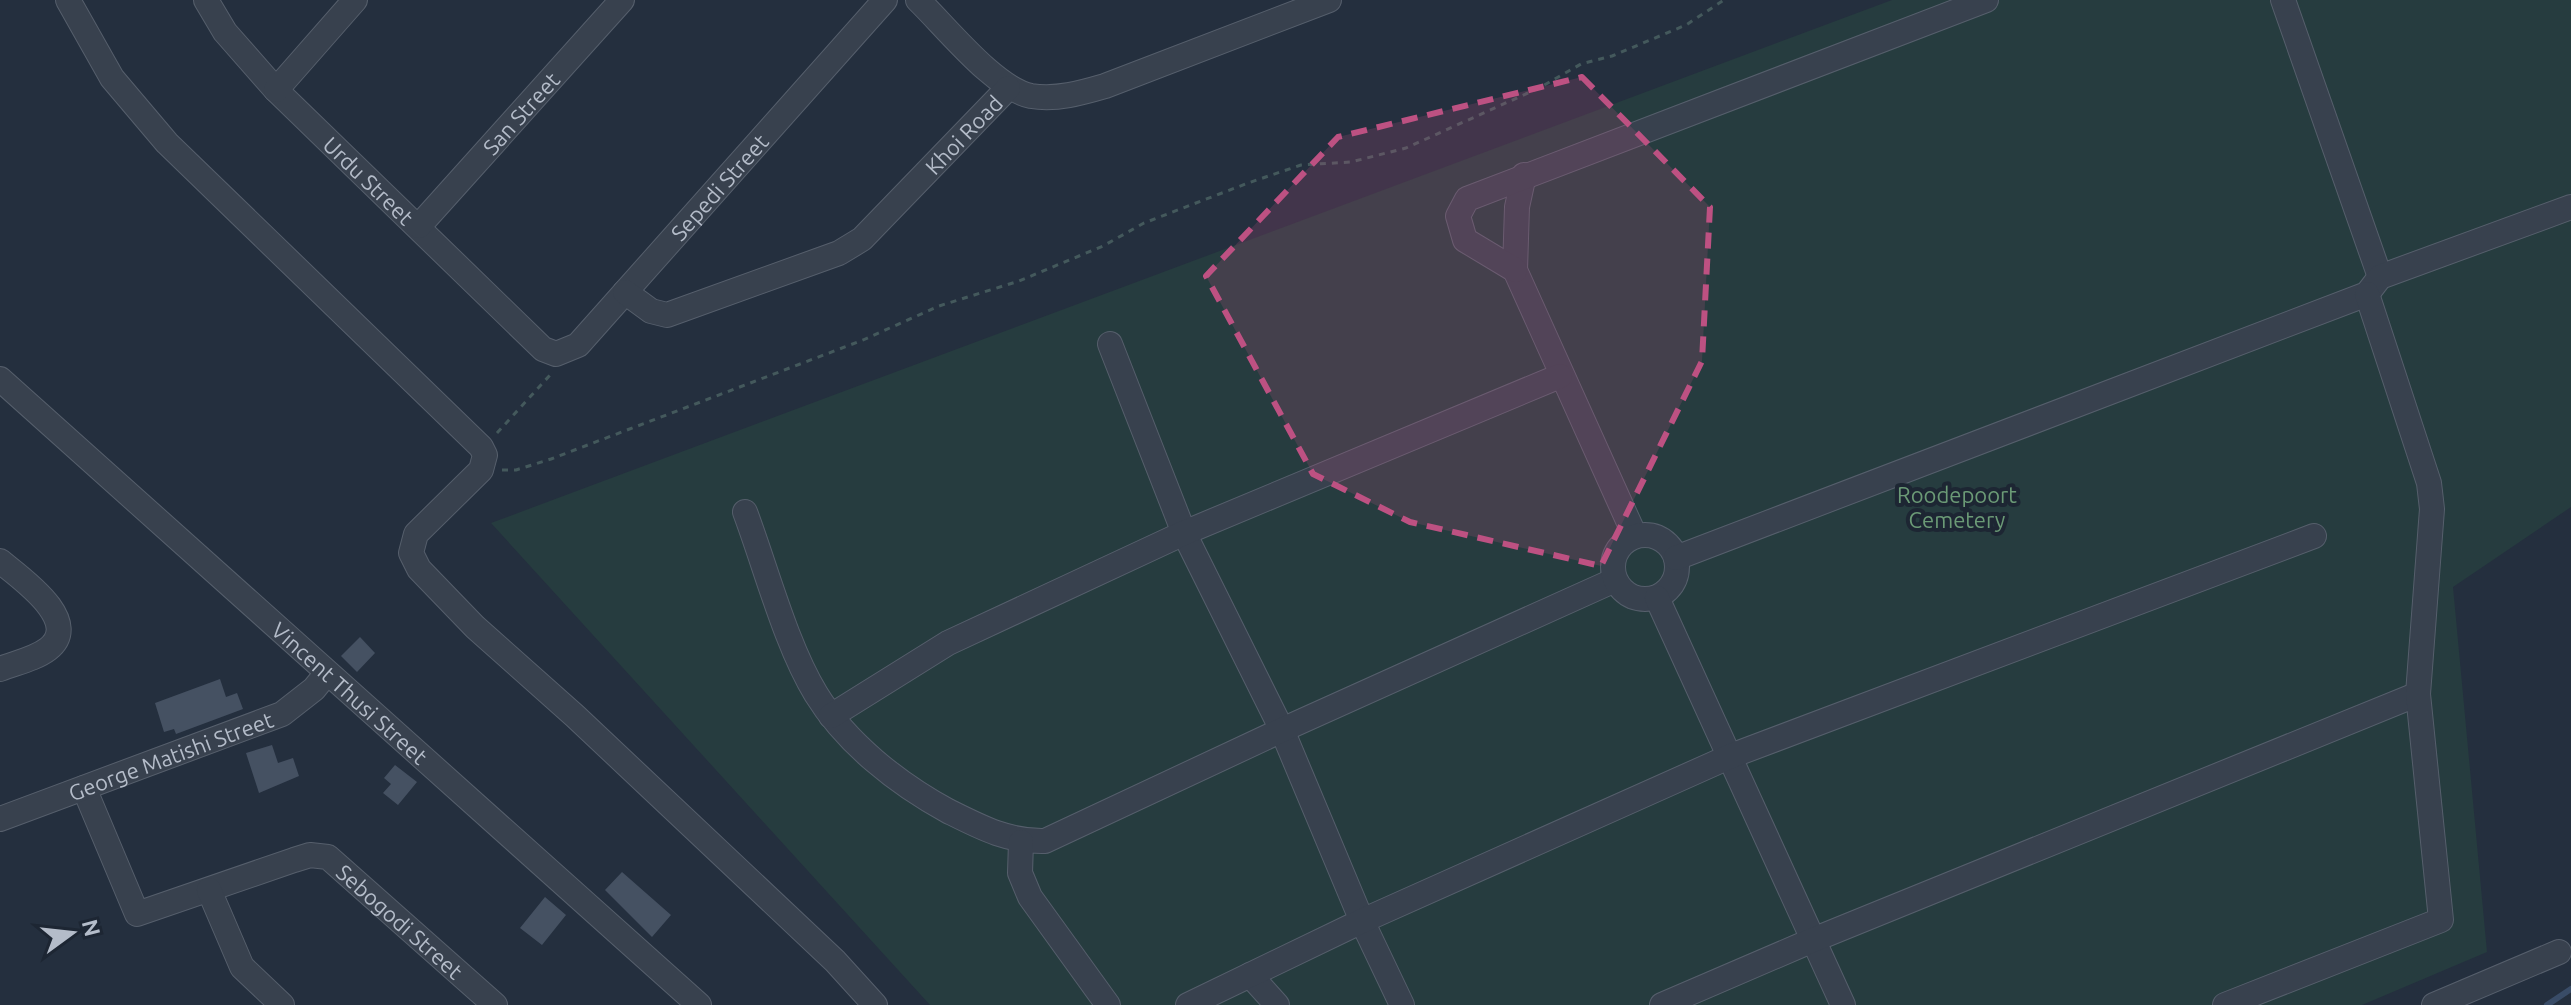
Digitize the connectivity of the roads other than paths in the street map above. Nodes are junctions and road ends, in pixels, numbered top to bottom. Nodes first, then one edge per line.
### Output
1 (68, 0) edge
2 (206, 0) edge
3 (355, 0) edge
4 (622, 0) edge
5 (885, 0) edge
6 (918, 0) edge
7 (1329, 0) edge
8 (1986, 0) edge
9 (2283, 0) edge
10 (1008, 88) junction
11 (276, 90) junction
12 (1524, 175) junction
13 (2571, 207) edge
14 (419, 226) junction
15 (1515, 270) junction
16 (2373, 286) junction
17 (625, 292) junction
18 (1110, 344) dead end
19 (550, 352) joint
20 (1560, 376) junction
21 (0, 379) edge
22 (745, 512) dead end
23 (1184, 533) junction
24 (1635, 536) junction
25 (2314, 536) dead end
26 (1676, 558) junction
27 (0, 561) edge
28 (1615, 580) junction
29 (1657, 598) junction
30 (0, 669) edge
31 (327, 673) junction
32 (2418, 694) junction
33 (831, 716) junction
34 (1282, 730) junction
35 (1731, 756) junction
36 (84, 788) junction
37 (0, 819) edge
38 (1021, 842) junction
39 (209, 890) junction
40 (1362, 921) junction
41 (1813, 940) junction
42 (2559, 952) dead end
43 (1250, 975) junction
44 (282, 1005) edge
45 (495, 1005) edge
46 (699, 1005) edge
47 (875, 1005) edge
48 (1108, 1005) edge
49 (1188, 1005) edge
50 (1277, 1005) edge
51 (1402, 1005) edge
52 (1662, 1005) edge
53 (1843, 1005) edge
54 (2225, 1005) edge
55 (2434, 1005) edge

1 - 47 street
2 - 11 street, Urdu Street
3 - 11 street
4 - 14 street, San Street
5 - 17 street, Sepedi Street
6 - 10 street
7 - 10 street, Khoi Road
8 - 12 street
9 - 16 street
10 - 17 street, Khoi Road
11 - 14 street, Urdu Street
12 - 15 street
12 - 15 street
13 - 16 street
14 - 19 street, Urdu Street
15 - 20 street
16 - 26 street
16 - 32 street
17 - 19 street, Sepedi Street
18 - 23 street
20 - 23 street
20 - 24 street
21 - 31 street, Vincent Thusi Street
22 - 33 street
23 - 33 street
23 - 34 street
24 - 26 street
24 - 28 street
25 - 35 street
26 - 29 street
27 - 30 street
28 - 29 street
28 - 34 street
29 - 35 street
31 - 36 street, George Matishi Street
31 - 46 street, Vincent Thusi Street
32 - 41 street
32 - 54 street
33 - 38 street
34 - 38 street
34 - 40 street
35 - 40 street
35 - 41 street
36 - 37 street, George Matishi Street
36 - 39 street, Sebogodi Street
38 - 48 street
39 - 44 street
39 - 45 street, Sebogodi Street
40 - 43 street
40 - 51 street
41 - 52 street
41 - 53 street
42 - 55 street
43 - 49 street
43 - 50 street

